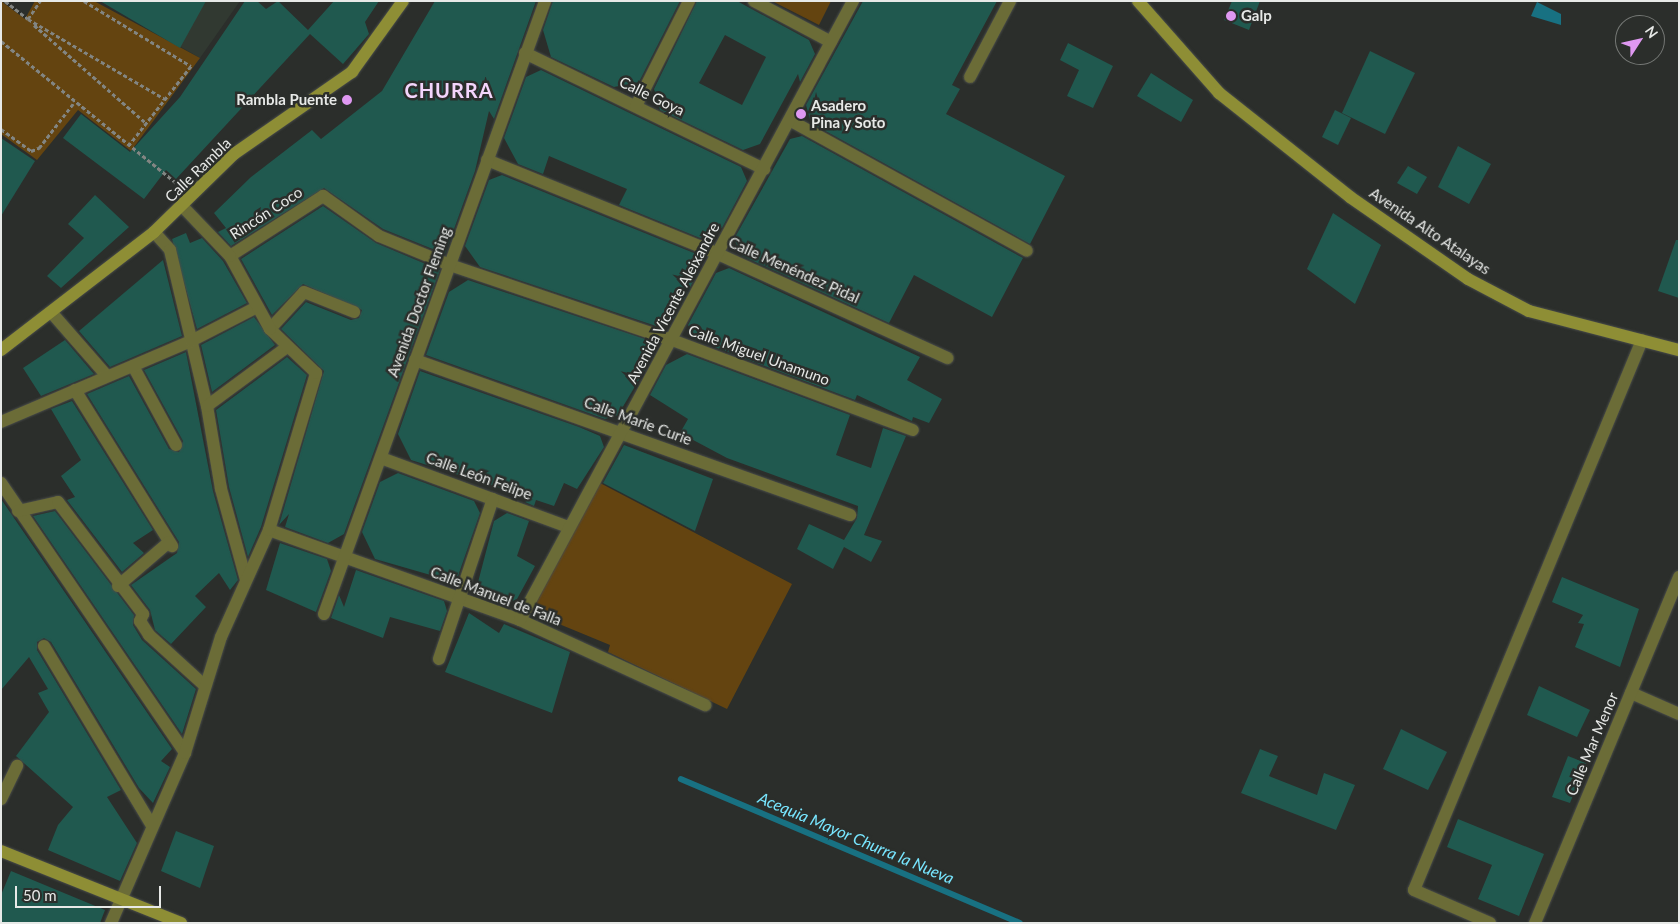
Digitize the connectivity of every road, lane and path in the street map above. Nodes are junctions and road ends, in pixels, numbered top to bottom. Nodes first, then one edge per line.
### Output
1 (5, 1) edge
2 (40, 1) edge
3 (84, 1) edge
4 (403, 1) edge
5 (545, 1) edge
6 (689, 1) edge
7 (754, 1) edge
8 (853, 1) edge
9 (1010, 1) edge
10 (1138, 1) edge
11 (28, 20) junction
12 (1, 41) edge
13 (831, 42) junction
14 (525, 53) junction
15 (970, 77) dead end
16 (164, 99) junction
17 (73, 104) junction
18 (636, 106) junction
19 (791, 120) junction
20 (146, 123) junction
21 (1, 129) edge
22 (129, 145) junction
23 (487, 160) junction
24 (764, 169) junction
25 (192, 196) junction
26 (183, 207) junction
27 (154, 232) junction
28 (1027, 251) dead end
29 (718, 254) junction
30 (230, 256) junction
31 (450, 265) junction
32 (257, 307) junction
33 (51, 312) junction
34 (354, 312) dead end
35 (270, 329) junction
36 (672, 340) junction
37 (1642, 340) junction
38 (191, 341) junction
39 (287, 347) junction
40 (1, 350) edge
41 (1679, 350) edge
42 (947, 358) dead end
43 (415, 360) junction
44 (133, 366) junction
45 (107, 376) junction
46 (76, 390) junction
47 (207, 406) junction
48 (1, 422) edge
49 (913, 430) dead end
50 (620, 432) junction
51 (176, 444) dead end
52 (381, 458) junction
53 (1, 483) edge
54 (493, 498) junction
55 (18, 511) junction
56 (850, 515) dead end
57 (566, 526) junction
58 (269, 530) junction
59 (346, 556) junction
60 (1679, 577) edge
61 (246, 580) junction
62 (118, 586) junction
63 (458, 599) junction
64 (324, 614) dead end
65 (520, 620) junction
66 (44, 646) dead end
67 (438, 659) dead end
68 (204, 686) junction
69 (1631, 693) junction
70 (705, 705) dead end
71 (1679, 714) edge
72 (185, 753) junction
73 (17, 766) dead end
74 (1, 799) edge
75 (152, 826) junction
76 (1, 851) edge
77 (121, 901) junction
78 (111, 923) edge
79 (181, 923) edge
80 (1490, 923) edge
81 (1535, 923) edge

1 - 11 path
2 - 11 path
3 - 16 path
4 - 25 street, Calle Rambla
5 - 14 street, Avenida Doctor Fleming
6 - 18 street
7 - 13 street
8 - 13 street, Avenida Vicente Aleixandre
9 - 15 street
10 - 37 street, Avenida Alto Atalayas
11 - 16 path
11 - 20 path
12 - 17 path
13 - 19 street, Avenida Vicente Aleixandre
14 - 18 street, Calle Goya
14 - 23 street, Avenida Doctor Fleming
16 - 20 path
17 - 21 path
17 - 22 path
18 - 24 street, Calle Goya
19 - 24 street, Avenida Vicente Aleixandre
19 - 28 street
20 - 22 path
22 - 25 path
23 - 29 street, Calle Menéndez Pidal
23 - 31 street, Avenida Doctor Fleming
24 - 29 street, Avenida Vicente Aleixandre
25 - 26 street, Calle Rambla
26 - 27 street, Calle Rambla
26 - 30 street
27 - 33 street, Calle Rambla
27 - 38 street
29 - 36 street, Avenida Vicente Aleixandre
29 - 42 street, Calle Menéndez Pidal
30 - 31 street, Rincón Coco
30 - 32 street
31 - 36 street, Calle Miguel Unamuno
31 - 43 street, Avenida Doctor Fleming
32 - 35 street
32 - 38 street
33 - 40 street, Calle Rambla
33 - 45 street
34 - 35 street
35 - 39 street
36 - 49 street, Calle Miguel Unamuno
36 - 50 street, Avenida Vicente Aleixandre
37 - 41 street, Avenida Alto Atalayas
37 - 80 street
38 - 44 street
38 - 47 street
39 - 47 street
39 - 58 street
43 - 50 street, Calle Marie Curie
43 - 52 street, Avenida Doctor Fleming
44 - 45 street
44 - 51 street
45 - 46 street
46 - 48 street
46 - 62 street
47 - 61 street
50 - 56 street, Calle Marie Curie
50 - 57 street, Avenida Vicente Aleixandre
52 - 54 street, Calle León Felipe
52 - 59 street, Avenida Doctor Fleming
53 - 55 street
54 - 57 street, Calle León Felipe
54 - 63 street
55 - 62 street
55 - 72 street
57 - 65 street, Avenida Vicente Aleixandre
58 - 59 street, Calle Manuel de Falla
58 - 61 street
59 - 63 street, Calle Manuel de Falla
59 - 64 street, Avenida Doctor Fleming
60 - 69 street, Calle Mar Menor
61 - 68 street
62 - 68 street
63 - 65 street, Calle Manuel de Falla
63 - 67 street
65 - 70 street, Calle Manuel de Falla
66 - 75 street
68 - 72 street
69 - 71 street
69 - 81 street, Calle Mar Menor
72 - 75 street
73 - 74 street
75 - 77 street
76 - 77 street
77 - 78 street
77 - 79 street

